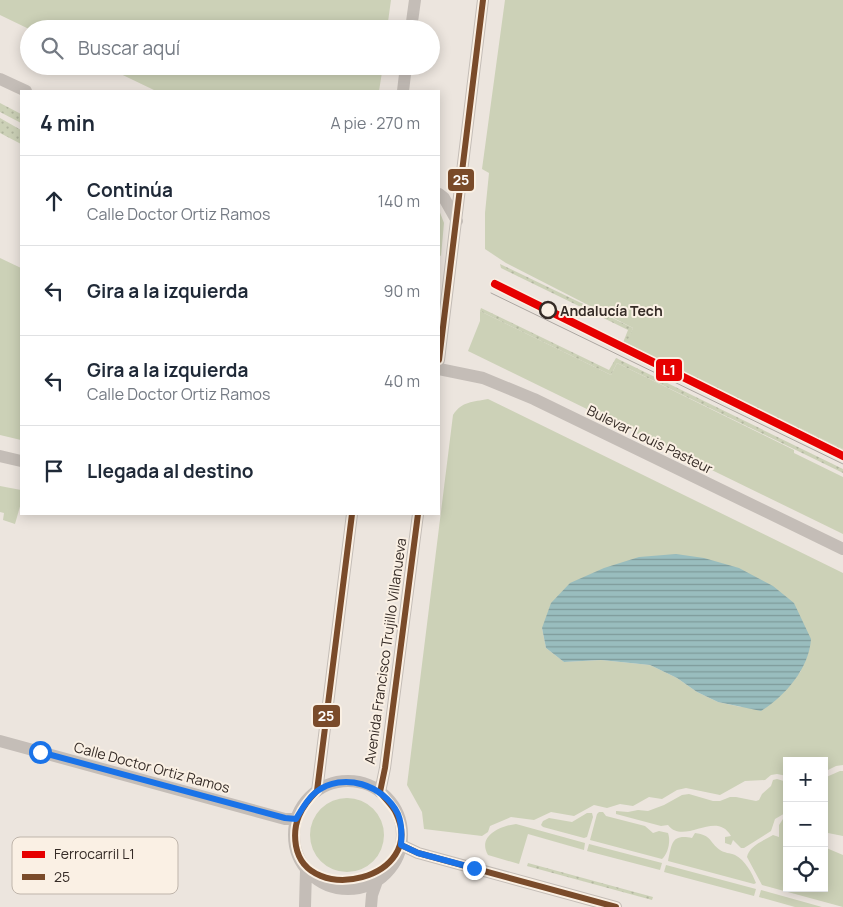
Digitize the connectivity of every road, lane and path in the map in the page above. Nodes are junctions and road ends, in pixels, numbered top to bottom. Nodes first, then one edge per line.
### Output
1 (415, 0) edge
2 (483, 0) edge
3 (412, 20) edge
4 (405, 75) edge
5 (0, 79) edge
6 (24, 90) edge
7 (403, 90) edge
8 (440, 195) edge
9 (457, 221) junction
10 (442, 309) edge
11 (440, 343) edge
12 (440, 369) edge
13 (0, 456) edge
14 (20, 462) edge
15 (352, 515) edge
16 (418, 515) edge
17 (843, 549) edge
18 (0, 741) edge
19 (317, 791) junction
20 (380, 792) junction
21 (296, 819) junction
22 (401, 845) junction
23 (306, 870) junction
24 (377, 881) junction
25 (305, 907) edge
26 (371, 907) edge
27 (616, 907) edge

1 - 3 street
2 - 9 street
4 - 7 street
5 - 6 street
8 - 9 street
9 - 10 street
10 - 11 street
12 - 17 street, Bulevar Louis Pasteur
13 - 14 street
15 - 19 street
16 - 20 street, Avenida Francisco Trujillo Villanueva
18 - 21 street, Calle Doctor Ortiz Ramos
19 - 20 street
19 - 21 street
20 - 22 street
21 - 23 street
22 - 24 street
22 - 27 street
23 - 24 street
23 - 25 street
24 - 26 street

